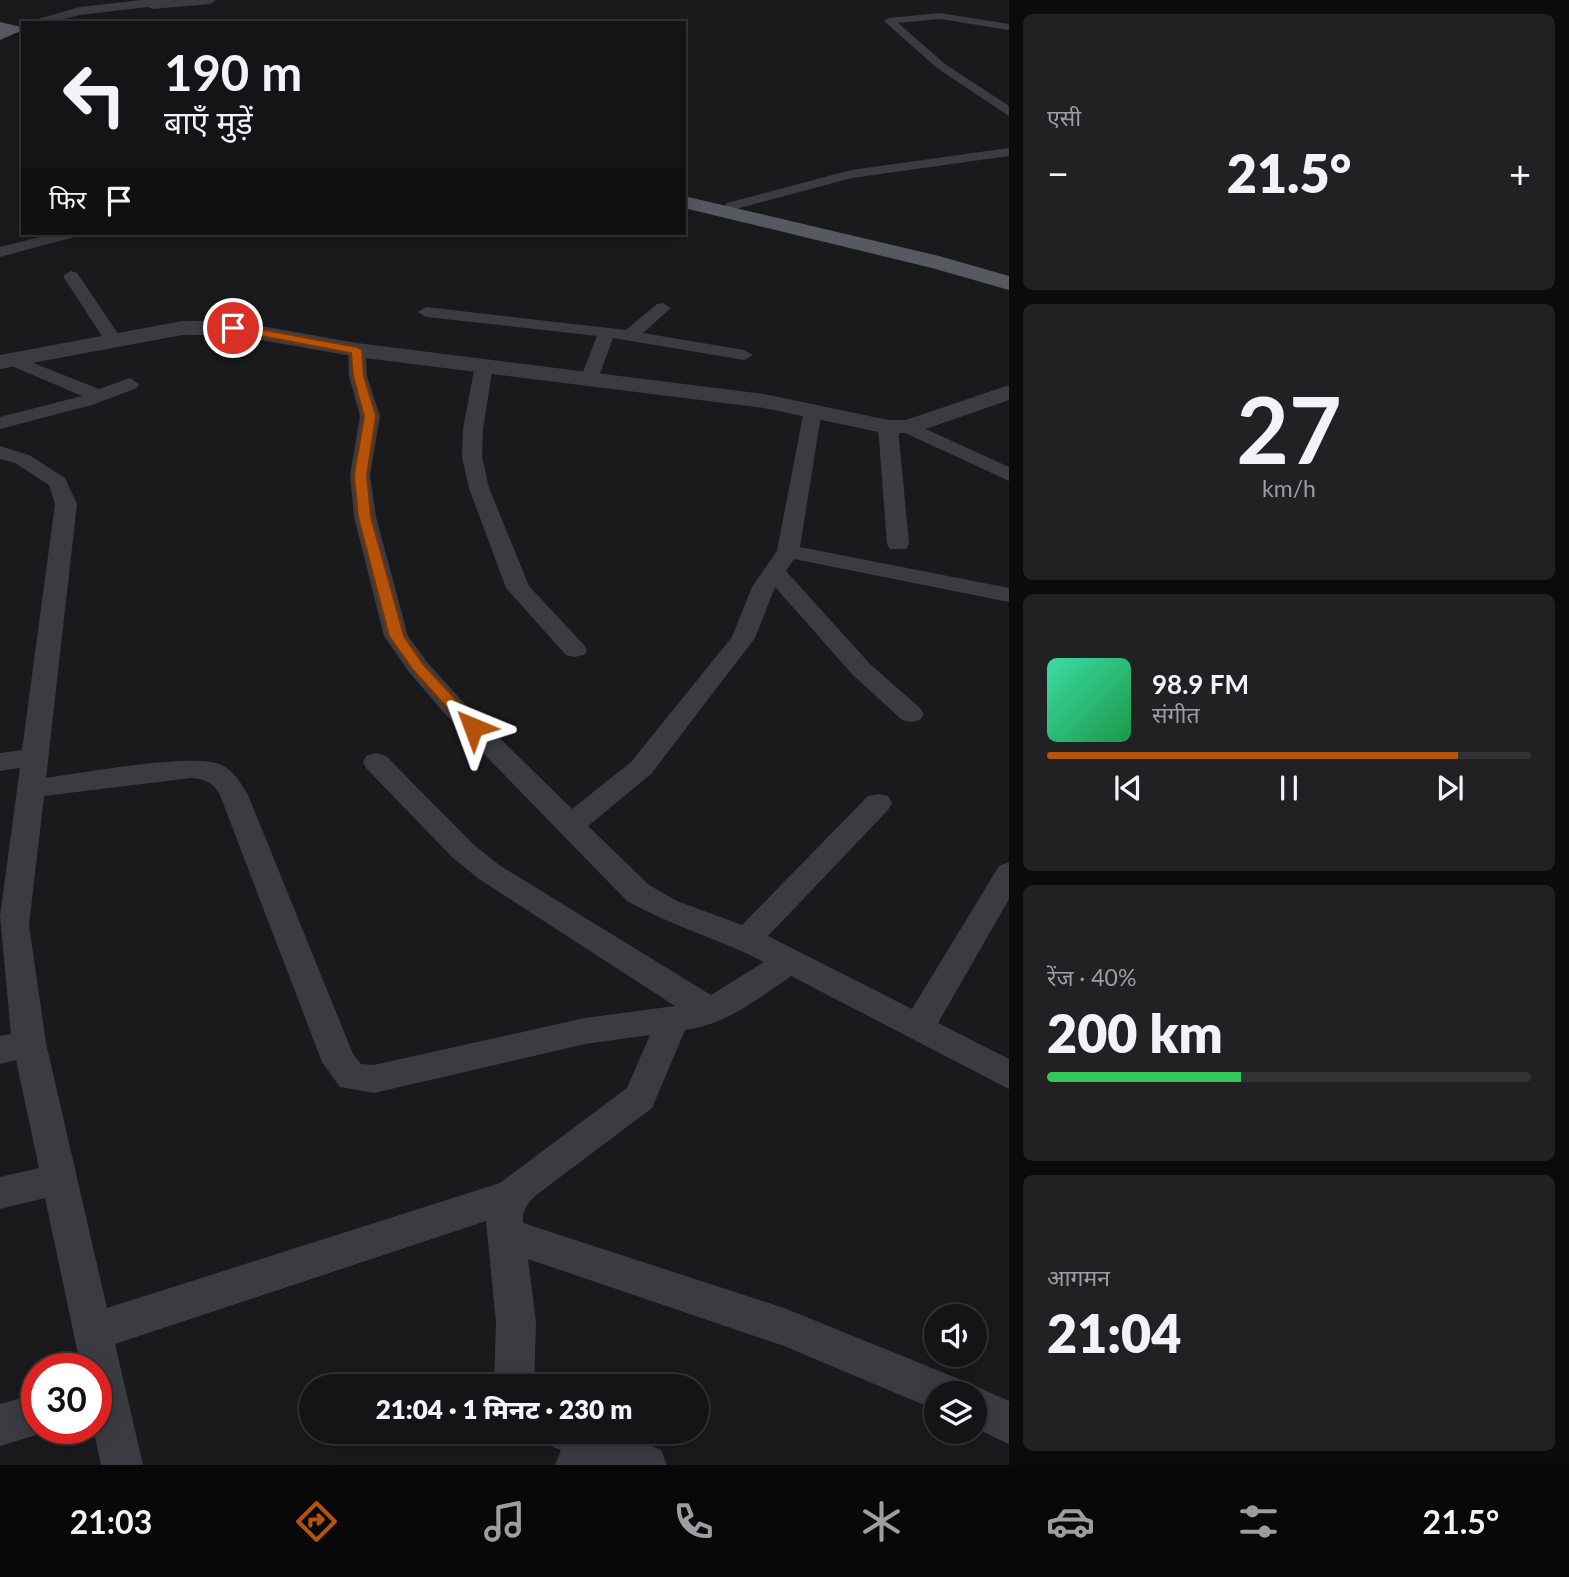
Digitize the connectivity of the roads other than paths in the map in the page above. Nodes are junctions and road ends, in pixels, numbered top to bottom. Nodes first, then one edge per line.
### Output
1 (175, 0) edge
2 (210, 0) edge
3 (118, 7) junction
4 (38, 21) edge
5 (1009, 27) edge
6 (1009, 112) edge
7 (1009, 152) edge
8 (686, 194) edge
9 (686, 202) edge
10 (732, 206) junction
11 (65, 235) edge
12 (0, 252) edge
13 (1009, 274) edge
14 (71, 276) dead end
15 (1009, 283) edge
16 (663, 308) dead end
17 (426, 312) dead end
18 (607, 332) junction
19 (629, 336) junction
20 (114, 341) junction
21 (357, 350) junction
22 (744, 355) dead end
23 (6, 361) edge
24 (484, 365) junction
25 (589, 379) junction
26 (130, 384) dead end
27 (1009, 392) edge
28 (99, 396) junction
29 (812, 409) junction
30 (0, 423) edge
31 (898, 427) junction
32 (0, 453) edge
33 (1009, 475) edge
34 (898, 544) dead end
35 (781, 562) junction
36 (1009, 595) edge
37 (575, 650) dead end
38 (911, 714) dead end
39 (33, 757) junction
40 (0, 762) edge
41 (376, 762) dead end
42 (29, 789) junction
43 (878, 803) dead end
44 (572, 824) junction
45 (1009, 873) edge
46 (747, 939) junction
47 (789, 961) junction
48 (708, 1010) junction
49 (673, 1019) junction
50 (918, 1028) junction
51 (14, 1046) edge
52 (1009, 1075) edge
53 (59, 1179) junction
54 (0, 1193) edge
55 (510, 1196) junction
56 (506, 1235) junction
57 (93, 1332) junction
58 (96, 1353) edge
59 (514, 1374) edge
60 (924, 1383) edge
61 (987, 1413) edge
62 (21, 1419) edge
63 (1009, 1423) edge
64 (0, 1425) edge
65 (112, 1433) edge
66 (577, 1445) edge
67 (122, 1465) edge
68 (646, 1465) edge

1 - 3 street
2 - 3 street
3 - 4 street
5 - 6 street
7 - 10 street
8 - 10 main road
9 - 15 main road
10 - 13 main road
11 - 12 street
14 - 20 street
16 - 19 street
17 - 18 street
18 - 19 street
18 - 25 street
19 - 22 street
20 - 21 street
20 - 23 street
21 - 24 street
21 - 44 street
23 - 28 street
24 - 25 street
24 - 37 street
25 - 29 street
26 - 28 street
27 - 31 street
28 - 30 street
29 - 31 street
29 - 35 street
31 - 33 street
31 - 34 street
32 - 39 street
35 - 36 street
35 - 38 street
35 - 44 street
39 - 40 street
39 - 42 street
41 - 48 street
42 - 49 street
42 - 51 street
43 - 46 street
44 - 46 street
45 - 50 street
46 - 47 street
47 - 48 street
47 - 50 street
48 - 49 street
49 - 55 street
50 - 52 street
51 - 53 street
53 - 54 street
53 - 57 street
55 - 56 street
55 - 57 street
56 - 59 street
56 - 60 street
57 - 58 street
61 - 63 street
62 - 64 street
65 - 67 street
66 - 68 street

